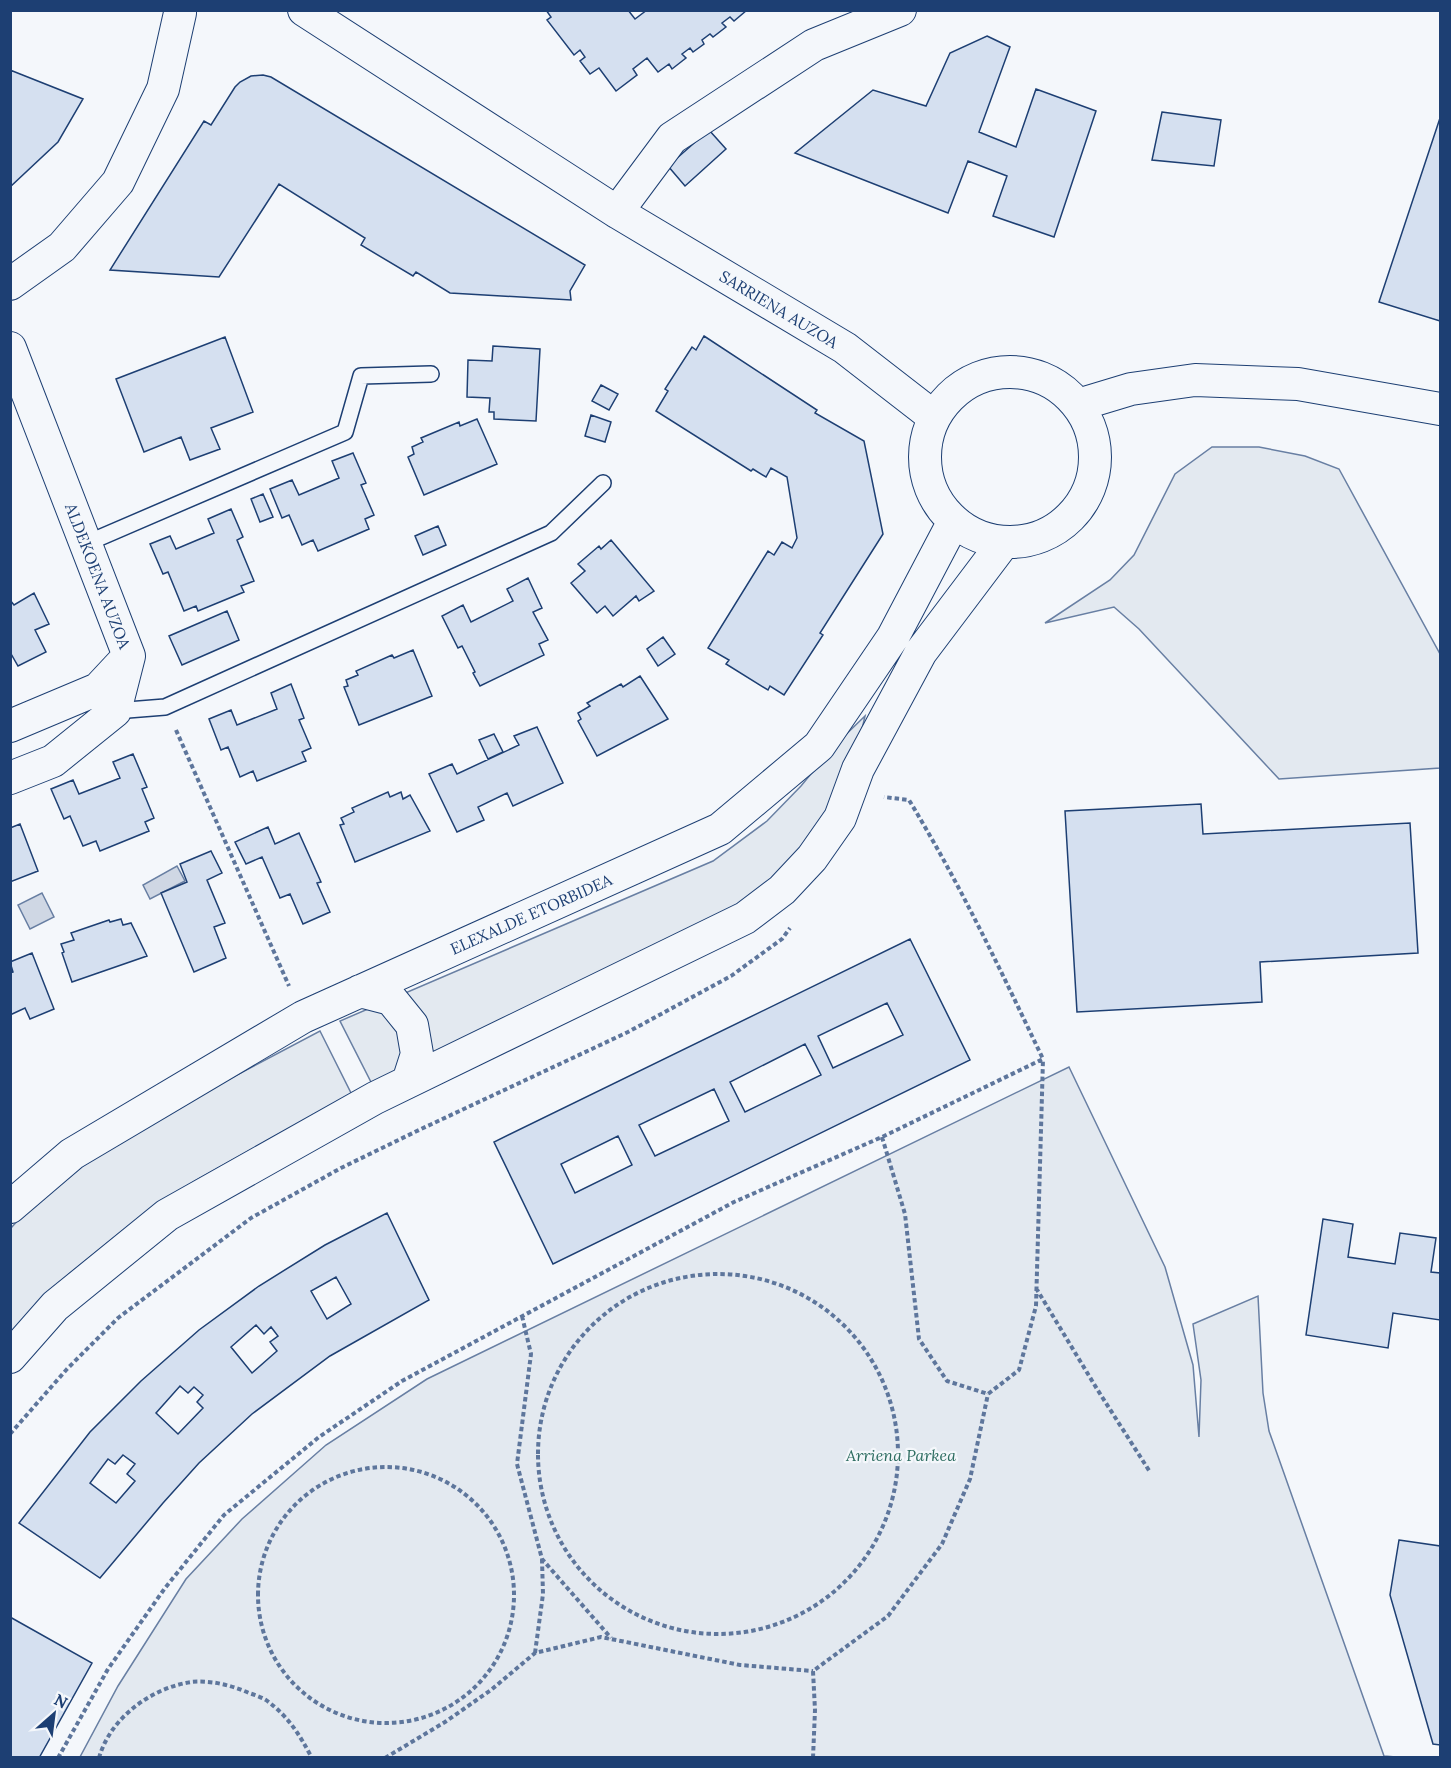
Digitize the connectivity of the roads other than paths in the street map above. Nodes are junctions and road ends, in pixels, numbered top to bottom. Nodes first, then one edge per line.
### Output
1 (304, 10) edge
2 (900, 10) edge
3 (179, 11) edge
4 (617, 212) junction
5 (10, 284) edge
6 (10, 348) edge
7 (431, 374) dead end
8 (1078, 405) junction
9 (1440, 409) edge
10 (934, 417) junction
11 (603, 483) dead end
12 (954, 521) junction
13 (1004, 542) junction
14 (86, 544) junction
15 (129, 656) junction
16 (115, 711) junction
17 (10, 726) edge
18 (10, 778) edge
19 (360, 991) junction
20 (408, 1082) junction
21 (10, 1207) edge
22 (10, 1357) edge

1 - 4 street, SARRIENA AUZOA
2 - 4 street
3 - 5 street
4 - 10 street, SARRIENA AUZOA
6 - 14 street, ALDEKOENA AUZOA
7 - 14 lane
8 - 9 street
8 - 10 street
8 - 13 street
10 - 12 street
11 - 16 lane
12 - 13 street
12 - 19 street, ELEXALDE ETORBIDEA
13 - 20 street
14 - 15 street, ALDEKOENA AUZOA
15 - 16 street, ALDEKOENA AUZOA
15 - 17 street
16 - 18 street
19 - 20 street
19 - 21 street, ELEXALDE ETORBIDEA
20 - 22 street

